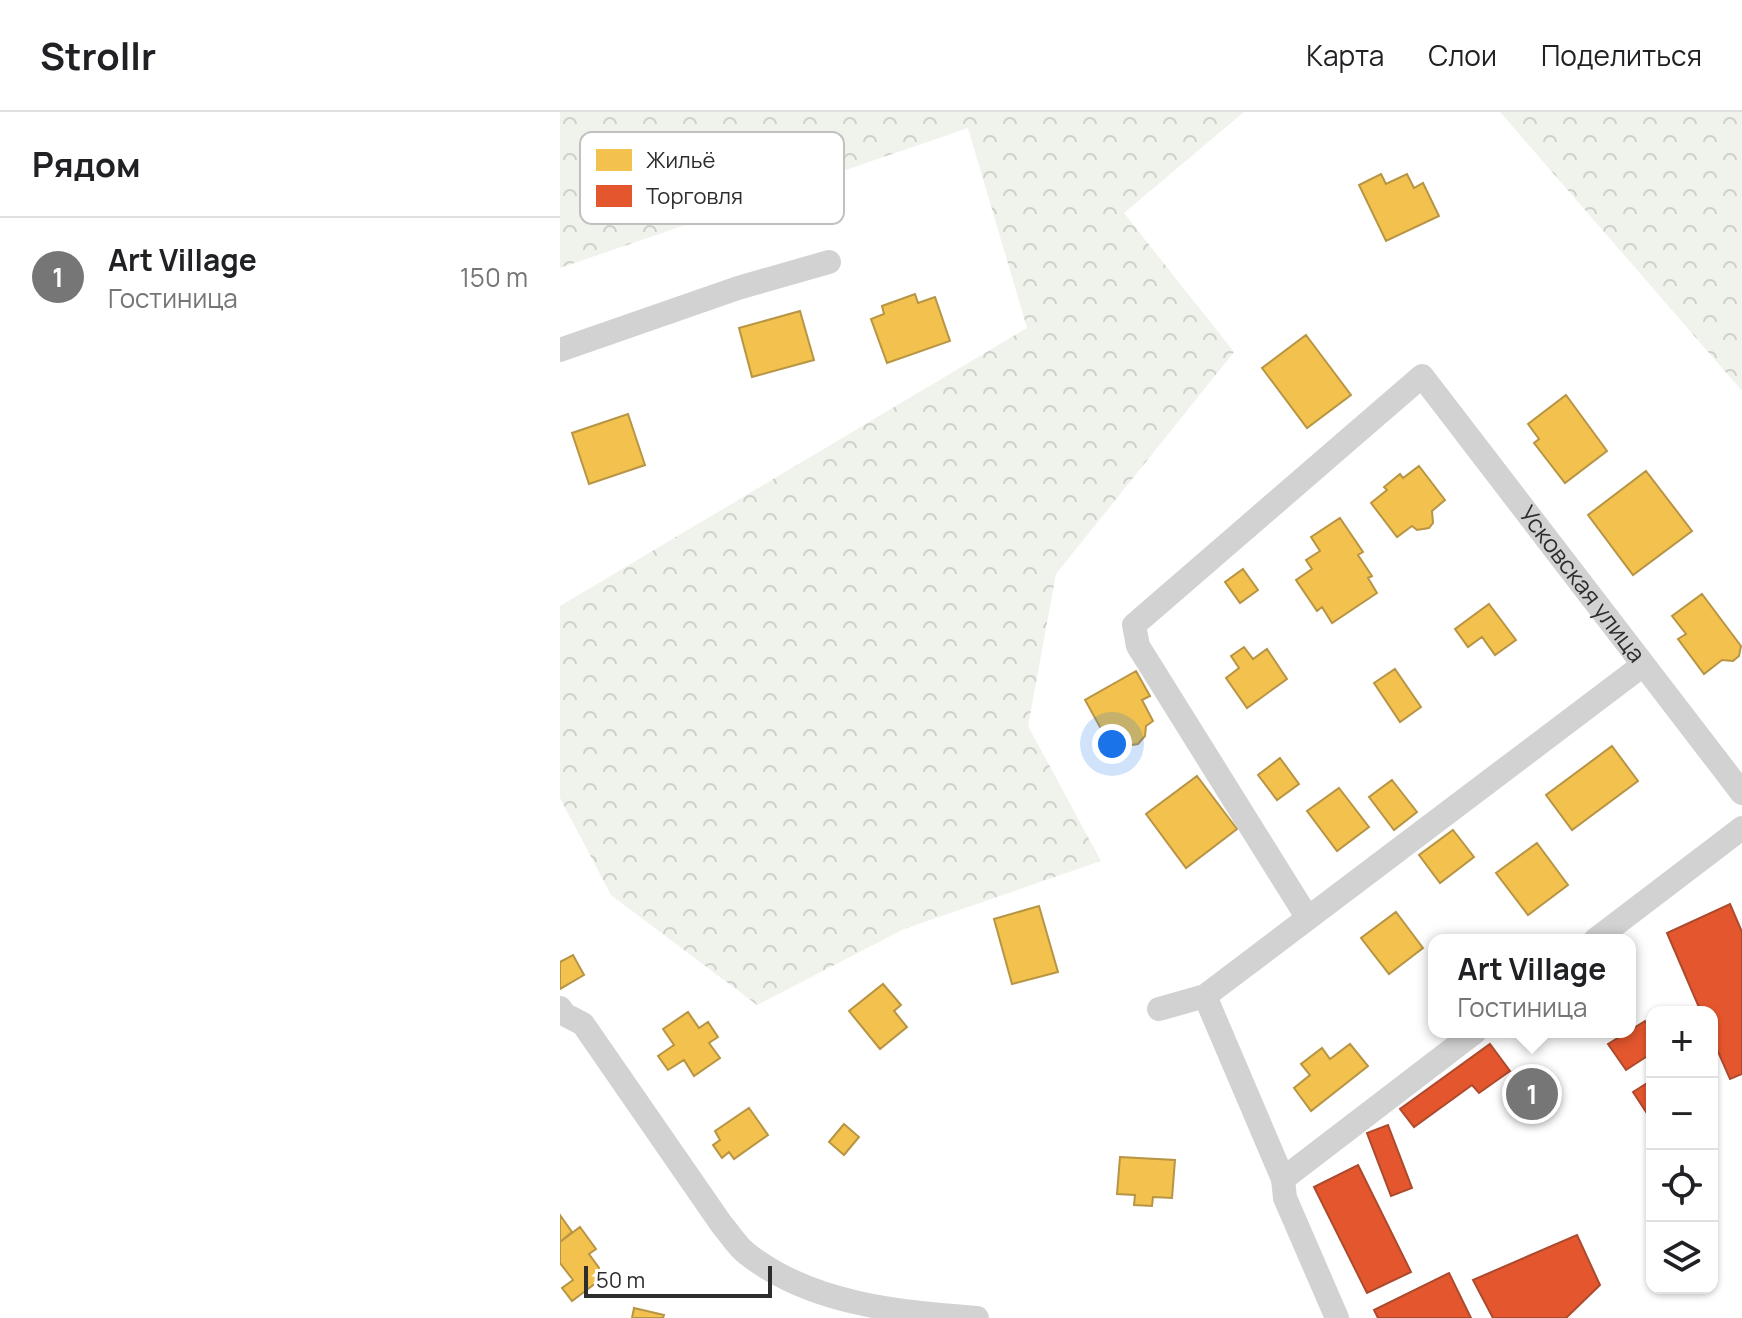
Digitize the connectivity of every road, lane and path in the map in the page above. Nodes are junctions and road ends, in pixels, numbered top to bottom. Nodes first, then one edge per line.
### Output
1 (829, 262) dead end
2 (560, 350) edge
3 (1643, 665) junction
4 (1742, 793) edge
5 (1742, 828) edge
6 (1307, 917) junction
7 (1603, 934) edge
8 (1205, 996) junction
9 (1159, 1009) dead end
10 (561, 1013) edge
11 (1467, 1038) edge
12 (1283, 1179) junction
13 (977, 1318) edge
14 (1337, 1318) edge

1 - 2 street
3 - 4 street, Усковская улица
3 - 6 street
3 - 6 street, Усковская улица
5 - 7 street
6 - 8 street
8 - 9 street
8 - 12 street
10 - 13 street
11 - 12 street
12 - 14 street

